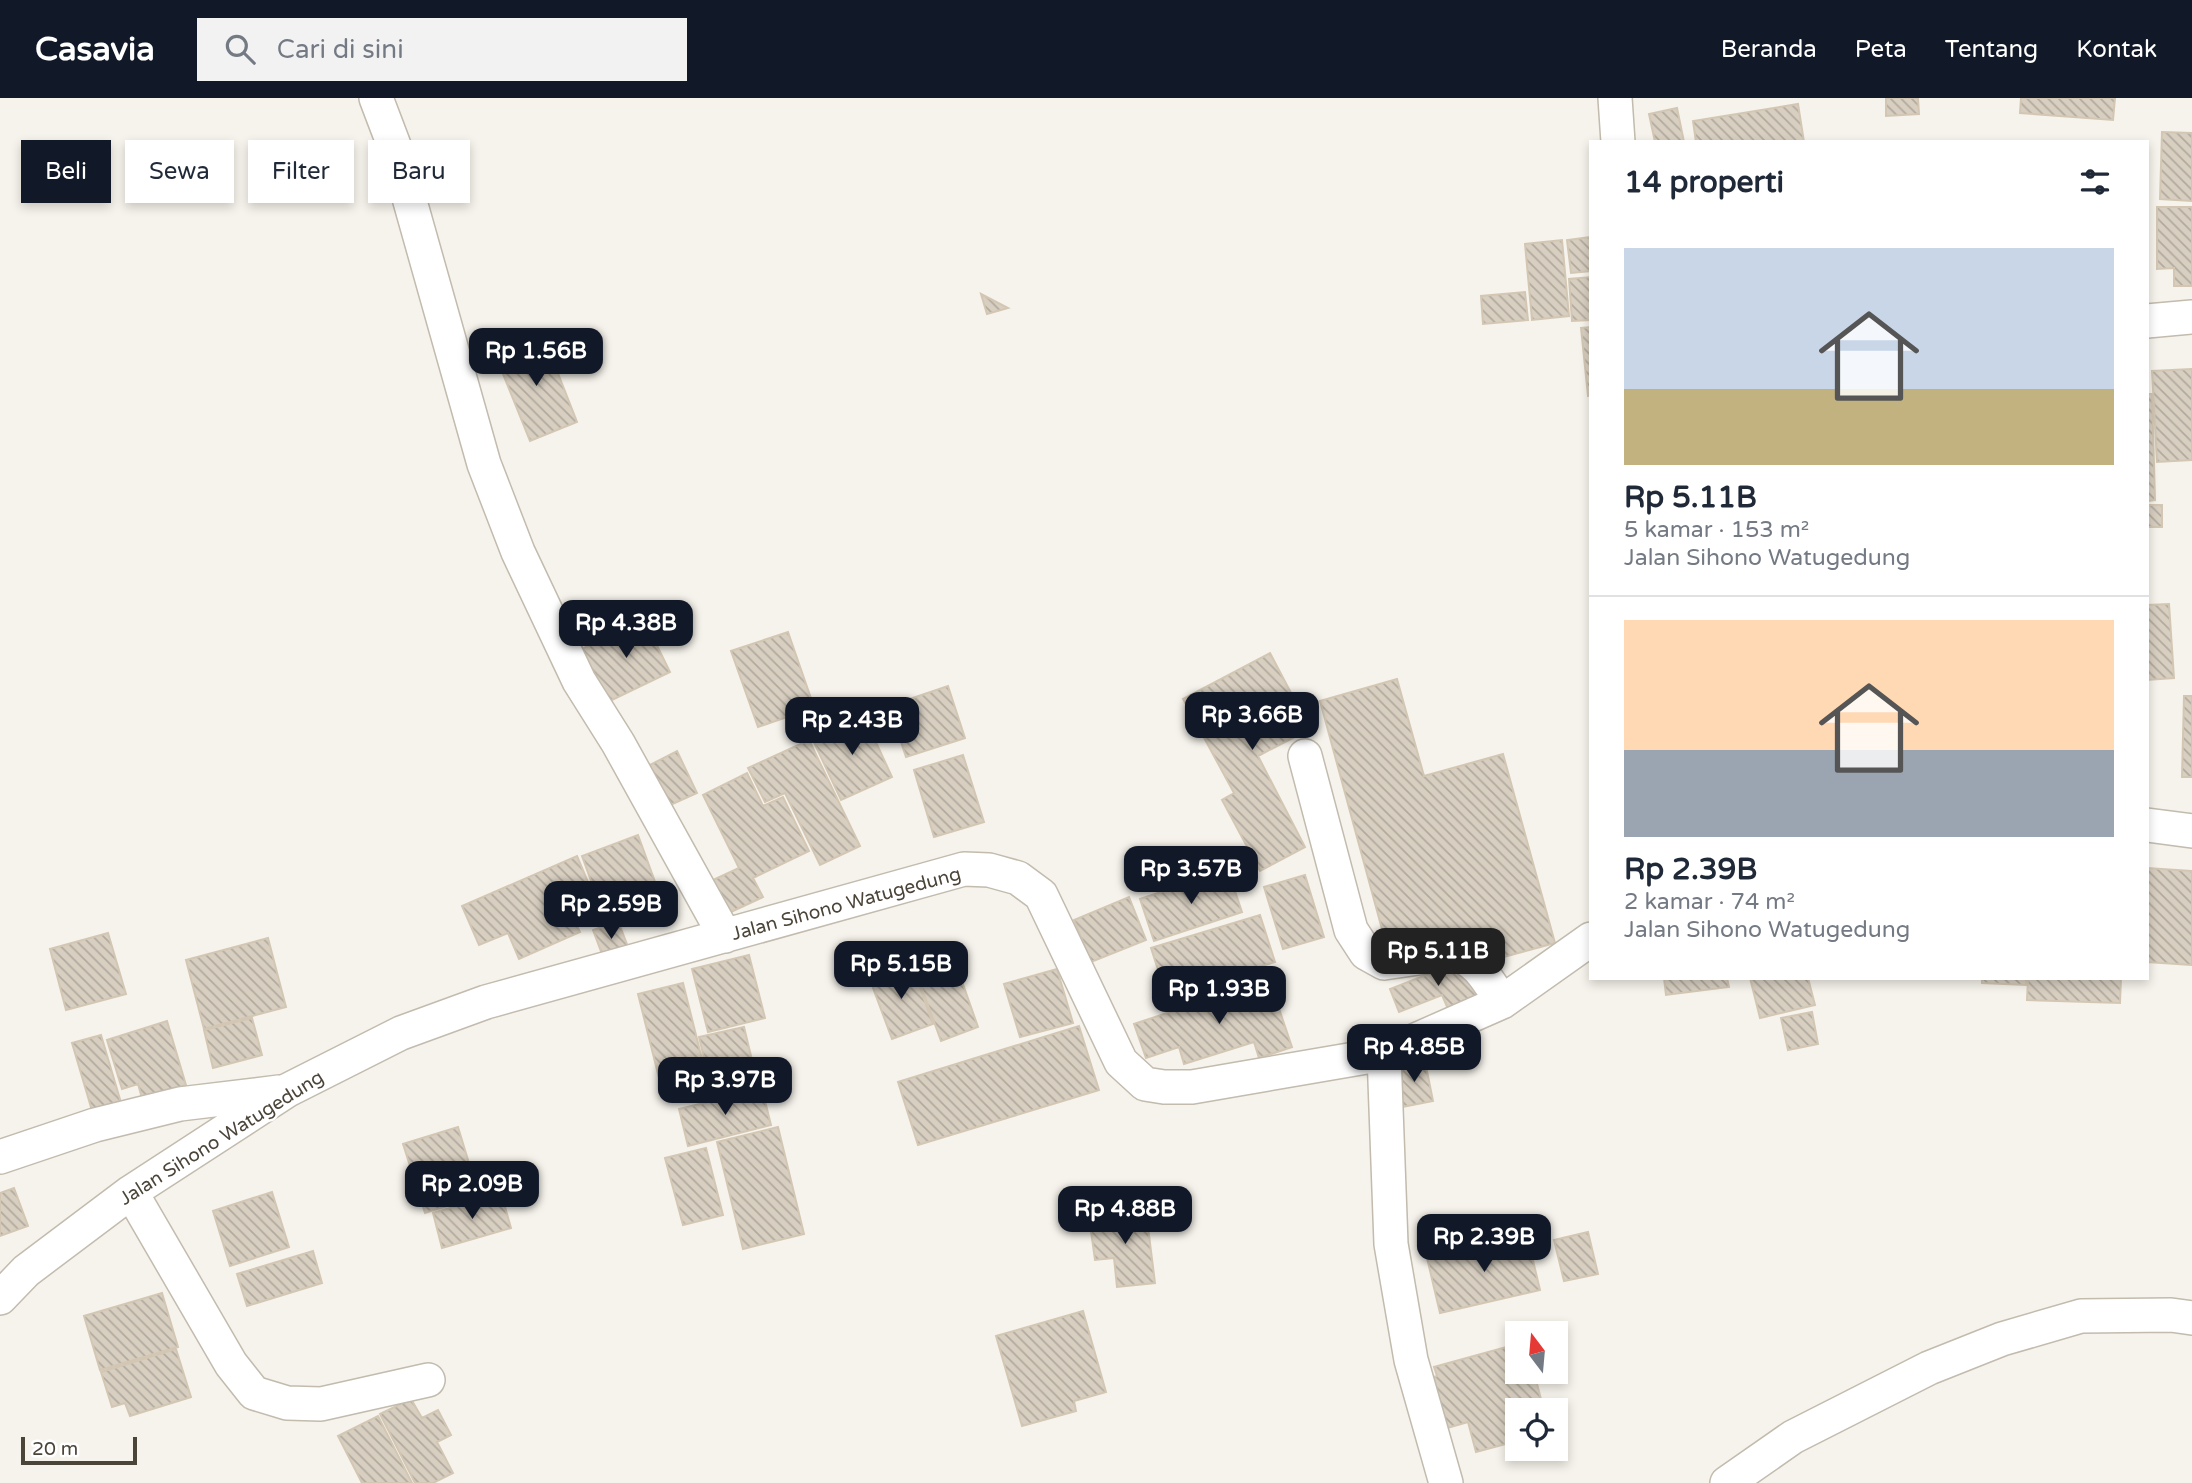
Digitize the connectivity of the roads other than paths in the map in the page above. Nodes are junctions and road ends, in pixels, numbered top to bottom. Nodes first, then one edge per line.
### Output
1 (376, 98) edge
2 (1615, 98) edge
3 (1618, 140) edge
4 (2192, 317) edge
5 (2149, 321) edge
6 (1305, 756) dead end
7 (2149, 825) edge
8 (2192, 831) edge
9 (725, 936) junction
10 (1589, 940) edge
11 (1502, 1003) junction
12 (1384, 1054) junction
13 (288, 1090) junction
14 (0, 1157) edge
15 (131, 1192) junction
16 (0, 1298) edge
17 (2192, 1318) edge
18 (428, 1380) dead end
19 (1446, 1483) edge
20 (1727, 1483) edge

1 - 9 street
2 - 3 street
4 - 5 street
6 - 11 street
7 - 8 street
9 - 12 street, Jalan Sihono Watugedung
9 - 13 street, Jalan Sihono Watugedung
10 - 11 street, Jalan Sihono Watugedung
11 - 12 street, Jalan Sihono Watugedung
12 - 19 street
13 - 14 street
13 - 15 street, Jalan Sihono Watugedung
15 - 16 street, Jalan Sihono Watugedung
15 - 18 street
17 - 20 street

